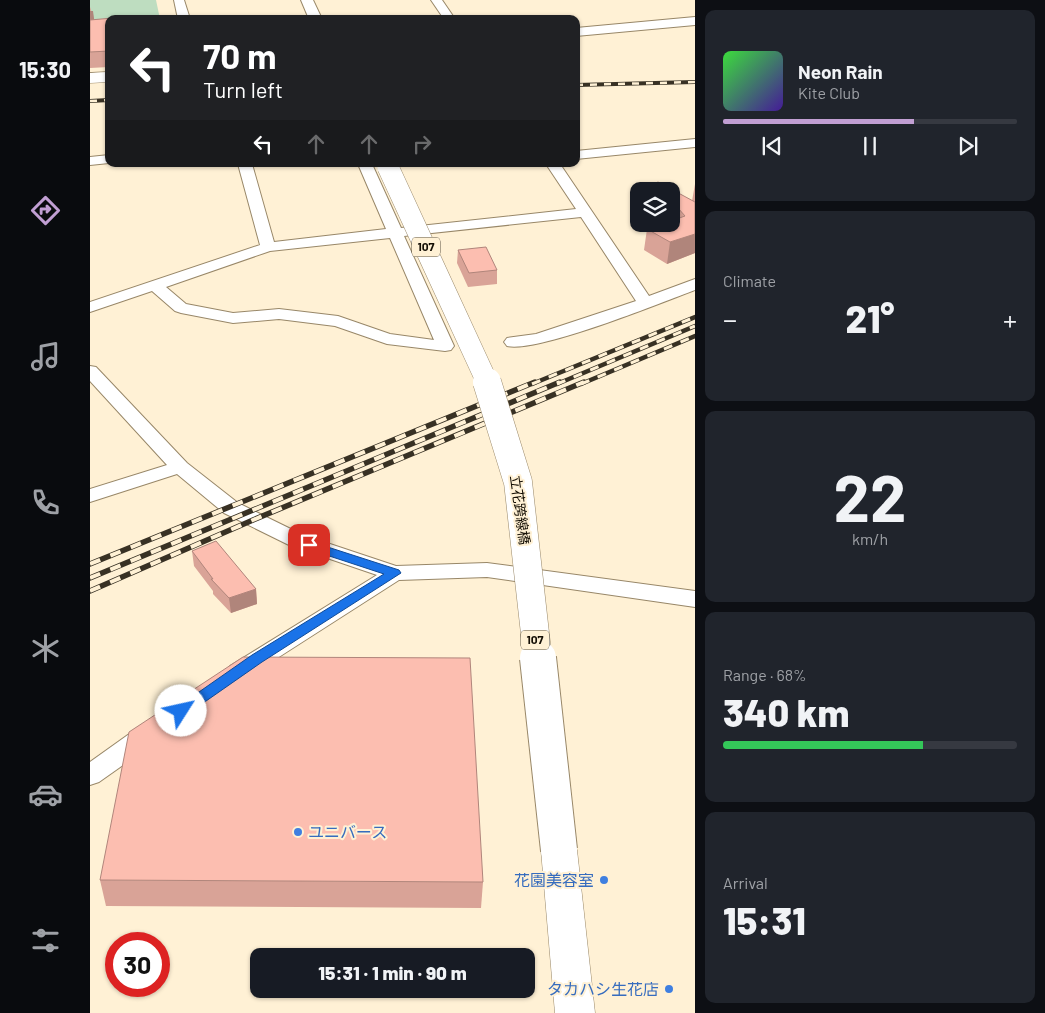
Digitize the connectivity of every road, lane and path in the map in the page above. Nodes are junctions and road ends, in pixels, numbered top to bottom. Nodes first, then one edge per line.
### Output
1 (179, 0) edge
2 (307, 0) edge
3 (436, 0) edge
4 (183, 15) edge
5 (314, 15) edge
6 (447, 15) edge
7 (695, 21) edge
8 (580, 32) edge
9 (105, 77) edge
10 (90, 78) edge
11 (690, 143) edge
12 (580, 155) edge
13 (695, 157) edge
14 (105, 159) edge
15 (90, 161) edge
16 (246, 167) edge
17 (366, 167) edge
18 (388, 167) edge
19 (555, 167) edge
20 (585, 212) junction
21 (394, 232) junction
22 (268, 247) junction
23 (695, 284) edge
24 (154, 285) junction
25 (646, 303) junction
26 (90, 307) edge
27 (512, 342) dead end
28 (90, 371) edge
29 (180, 468) junction
30 (90, 496) edge
31 (394, 573) junction
32 (695, 599) edge
33 (217, 686) edge
34 (170, 719) edge
35 (90, 775) edge
36 (576, 1013) edge

1 - 4 street
2 - 5 street
3 - 6 street
7 - 8 street
9 - 10 highway
11 - 12 street
11 - 13 street
14 - 15 street
16 - 22 street
17 - 21 street
18 - 36 highway, 立花跨線橋 / 107, bridge
19 - 20 street
20 - 21 street
20 - 25 street
21 - 22 street
21 - 24 street
22 - 24 street
23 - 25 street
24 - 26 street
25 - 27 street
28 - 29 street
29 - 30 street
29 - 31 street
31 - 32 street
31 - 33 street
34 - 35 street

